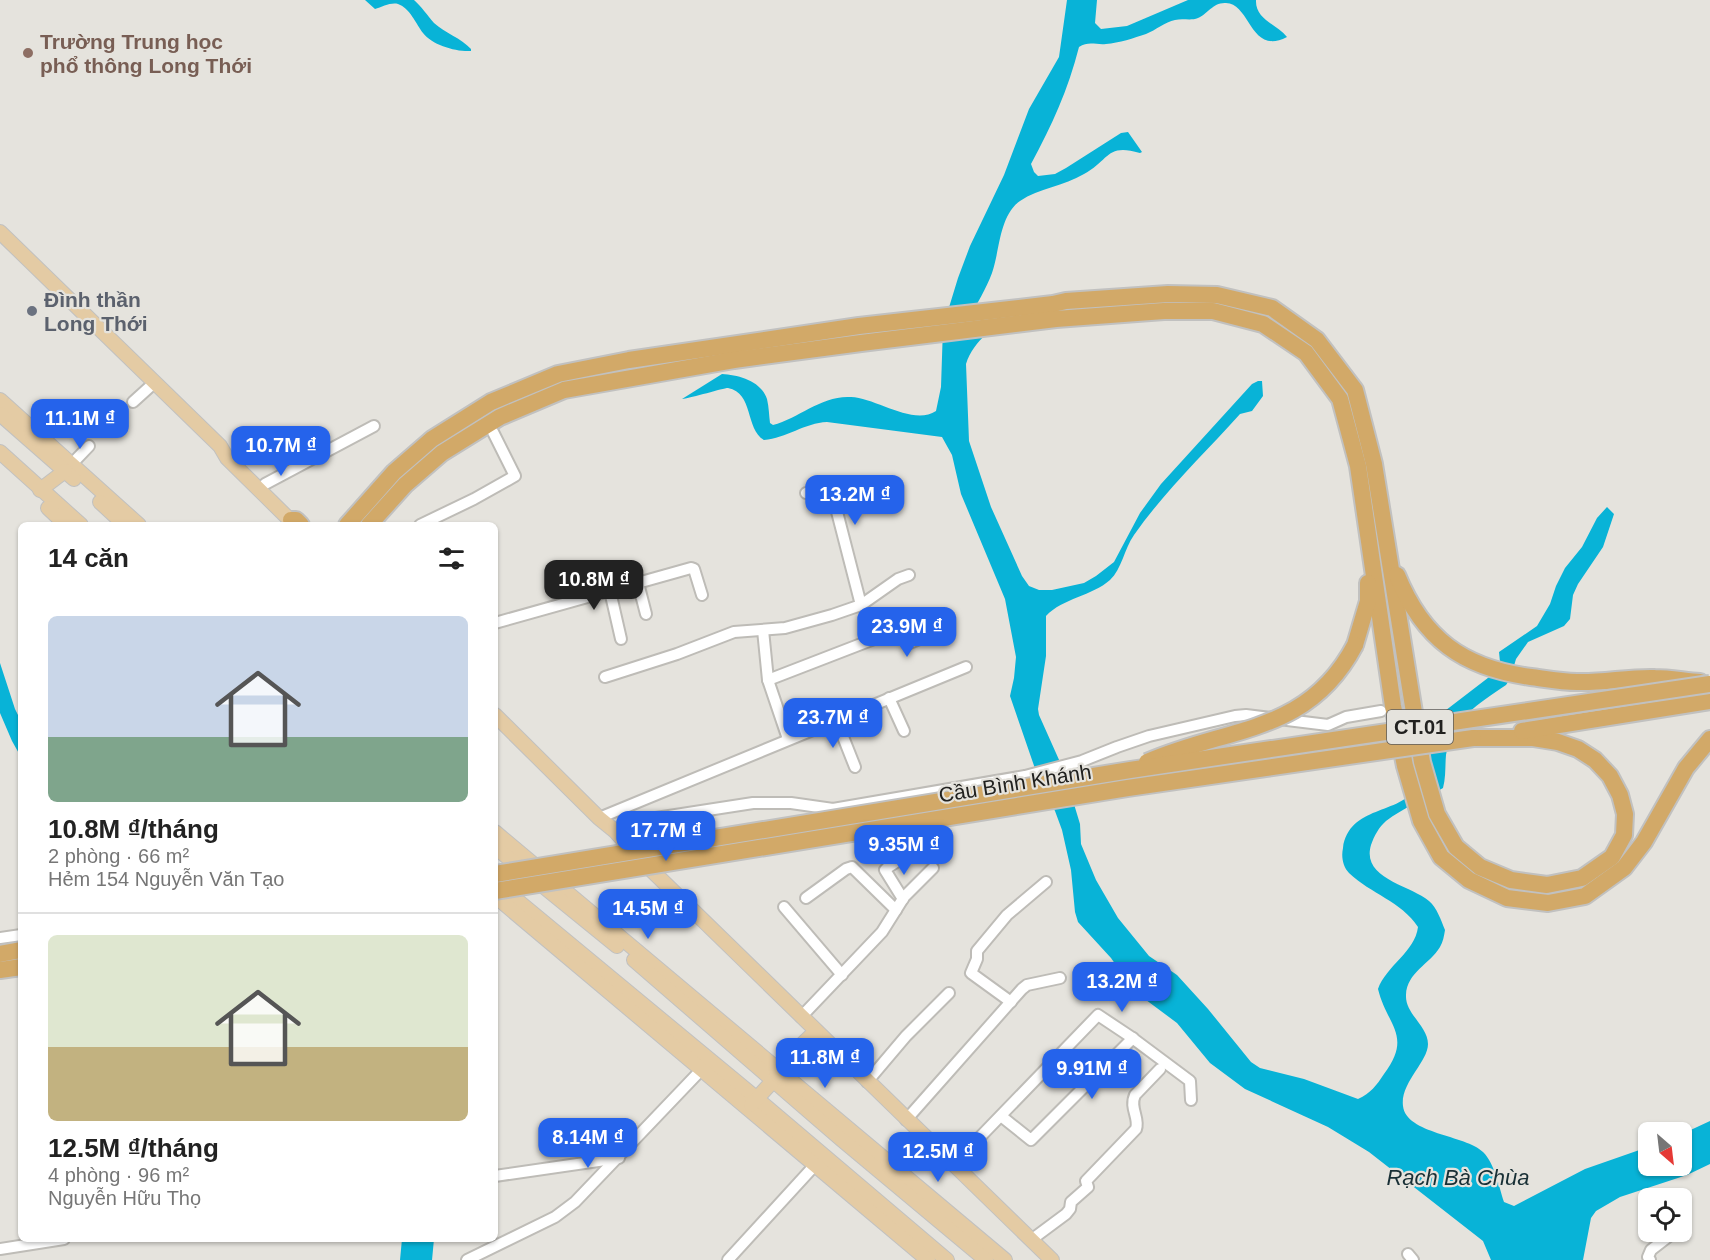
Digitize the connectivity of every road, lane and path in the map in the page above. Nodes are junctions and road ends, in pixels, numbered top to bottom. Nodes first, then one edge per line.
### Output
1 (0, 232) edge
2 (1055, 312) junction
3 (154, 383) junction
4 (0, 400) edge
5 (133, 402) dead end
6 (0, 414) edge
7 (374, 426) dead end
8 (493, 432) dead end
9 (31, 434) junction
10 (89, 446) dead end
11 (220, 446) junction
12 (0, 452) edge
13 (0, 465) edge
14 (69, 467) junction
15 (265, 484) junction
16 (40, 490) junction
17 (806, 493) dead end
18 (63, 522) edge
19 (77, 522) edge
20 (121, 522) edge
21 (135, 522) edge
22 (296, 522) edge
23 (296, 522) edge
24 (350, 522) edge
25 (372, 522) edge
26 (426, 522) edge
27 (1383, 525) junction
28 (1369, 543) junction
29 (909, 575) dead end
30 (638, 583) junction
31 (610, 591) junction
32 (702, 595) dead end
33 (861, 605) junction
34 (646, 614) dead end
35 (498, 622) edge
36 (763, 630) junction
37 (932, 634) dead end
38 (621, 639) dead end
39 (966, 667) dead end
40 (605, 677) dead end
41 (768, 680) junction
42 (1710, 683) edge
43 (889, 698) junction
44 (1710, 701) edge
45 (1381, 711) dead end
46 (498, 718) edge
47 (836, 719) junction
48 (904, 731) dead end
49 (1473, 738) junction
50 (788, 739) junction
51 (1710, 740) edge
52 (855, 767) dead end
53 (1130, 770) junction
54 (599, 818) junction
55 (615, 831) junction
56 (498, 835) edge
57 (498, 849) edge
58 (910, 853) dead end
59 (933, 868) dead end
60 (498, 874) edge
61 (1046, 882) dead end
62 (498, 884) edge
63 (498, 893) edge
64 (498, 896) edge
65 (806, 898) dead end
66 (903, 899) junction
67 (784, 907) dead end
68 (896, 910) junction
69 (18, 935) edge
70 (0, 938) edge
71 (18, 951) edge
72 (0, 954) edge
73 (18, 967) edge
74 (0, 970) edge
75 (842, 975) junction
76 (1060, 978) dead end
77 (949, 993) dead end
78 (1011, 1002) junction
79 (801, 1017) junction
80 (818, 1033) junction
81 (1133, 1038) junction
82 (1160, 1069) dead end
83 (702, 1070) junction
84 (777, 1076) junction
85 (867, 1082) junction
86 (1191, 1100) dead end
87 (753, 1103) junction
88 (1001, 1116) junction
89 (906, 1120) junction
90 (620, 1158) junction
91 (815, 1165) junction
92 (953, 1165) junction
93 (498, 1176) edge
94 (1031, 1240) junction
95 (45, 1242) edge
96 (1662, 1242) edge
97 (0, 1249) edge
98 (467, 1260) edge
99 (728, 1260) edge
100 (928, 1260) edge
101 (947, 1260) edge
102 (987, 1260) edge
103 (1005, 1260) edge
104 (1052, 1260) edge
105 (1650, 1260) edge

1 - 3 main road
2 - 24 highway
2 - 25 highway
2 - 27 highway
2 - 28 highway
3 - 5 street
3 - 11 main road
4 - 9 main road
6 - 9 main road
7 - 15 street
8 - 26 street
9 - 14 main road
10 - 14 street
11 - 15 main road
11 - 22 main road
12 - 16 main road
13 - 18 main road
14 - 16 main road
14 - 20 main road
14 - 21 main road
15 - 23 main road
16 - 19 main road
17 - 33 street
27 - 42 highway
27 - 49 highway
28 - 51 highway
28 - 53 highway, bridge
29 - 33 street
30 - 31 street
30 - 32 street
30 - 34 street
31 - 35 street
31 - 38 street
33 - 36 street
36 - 40 street
36 - 41 street
37 - 41 street
39 - 43 street
41 - 50 street
42 - 53 highway, CT.01, bridge
43 - 47 street
43 - 48 street
44 - 49 highway, CT.01
45 - 55 street
46 - 54 main road
47 - 50 street
47 - 52 street
49 - 63 highway, Cầu Bình Khánh / CT.01, bridge
50 - 54 street
53 - 60 highway, Cầu Bình Khánh / CT.01, bridge
54 - 55 main road
55 - 79 main road
56 - 84 main road
57 - 84 main road
58 - 66 street
59 - 66 street
61 - 78 street
62 - 87 main road
64 - 83 main road
65 - 68 street
66 - 68 street
67 - 75 street
68 - 75 street
69 - 70 street
71 - 72 highway
73 - 74 highway
75 - 79 street
76 - 78 street
77 - 85 street
78 - 89 street
79 - 80 main road
80 - 84 main road
80 - 85 main road
81 - 86 street
81 - 88 street
81 - 88 street
82 - 94 street
83 - 87 main road
83 - 90 street
84 - 87 main road
84 - 102 main road
84 - 103 main road
85 - 89 main road
87 - 91 main road
87 - 101 main road
88 - 92 street
89 - 92 main road
90 - 93 street
90 - 98 street
91 - 99 street
91 - 100 main road
92 - 94 main road
94 - 104 main road
95 - 97 street
96 - 105 street

